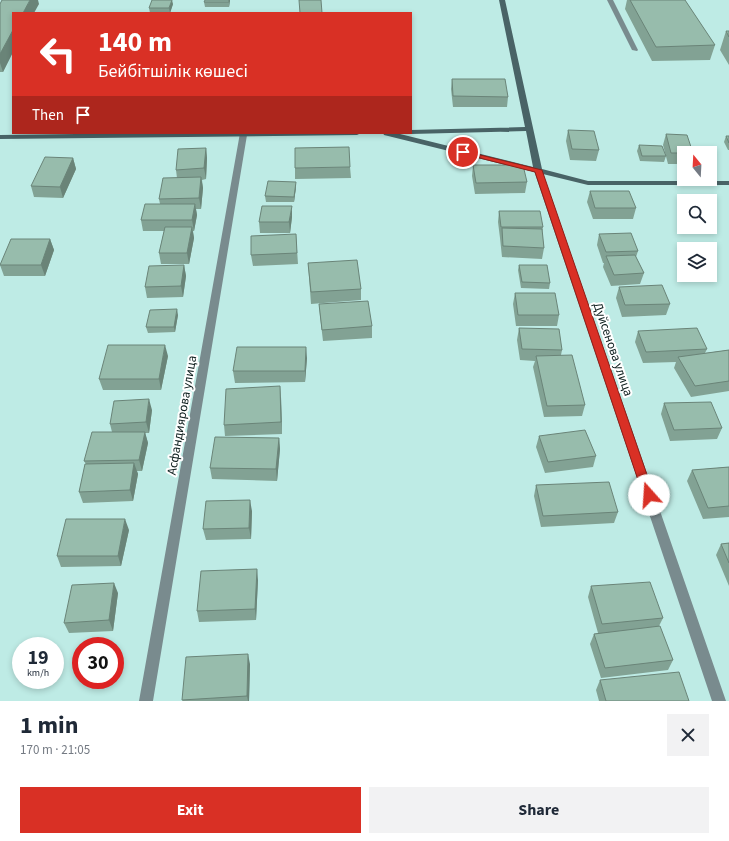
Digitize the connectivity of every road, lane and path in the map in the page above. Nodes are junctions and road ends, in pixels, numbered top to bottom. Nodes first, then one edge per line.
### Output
1 (502, 0) edge
2 (610, 0) edge
3 (635, 50) dead end
4 (529, 129) junction
5 (412, 132) edge
6 (300, 134) edge
7 (391, 134) edge
8 (243, 135) junction
9 (0, 137) edge
10 (538, 170) junction
11 (729, 183) edge
12 (146, 701) edge
13 (719, 701) edge

1 - 4 street, Дуйсенова улица
2 - 3 street
4 - 5 street
4 - 10 street, Дуйсенова улица
6 - 8 street
7 - 10 street
8 - 9 street
8 - 12 street, Асфандиярова улица
10 - 11 street
10 - 13 street, Дуйсенова улица

